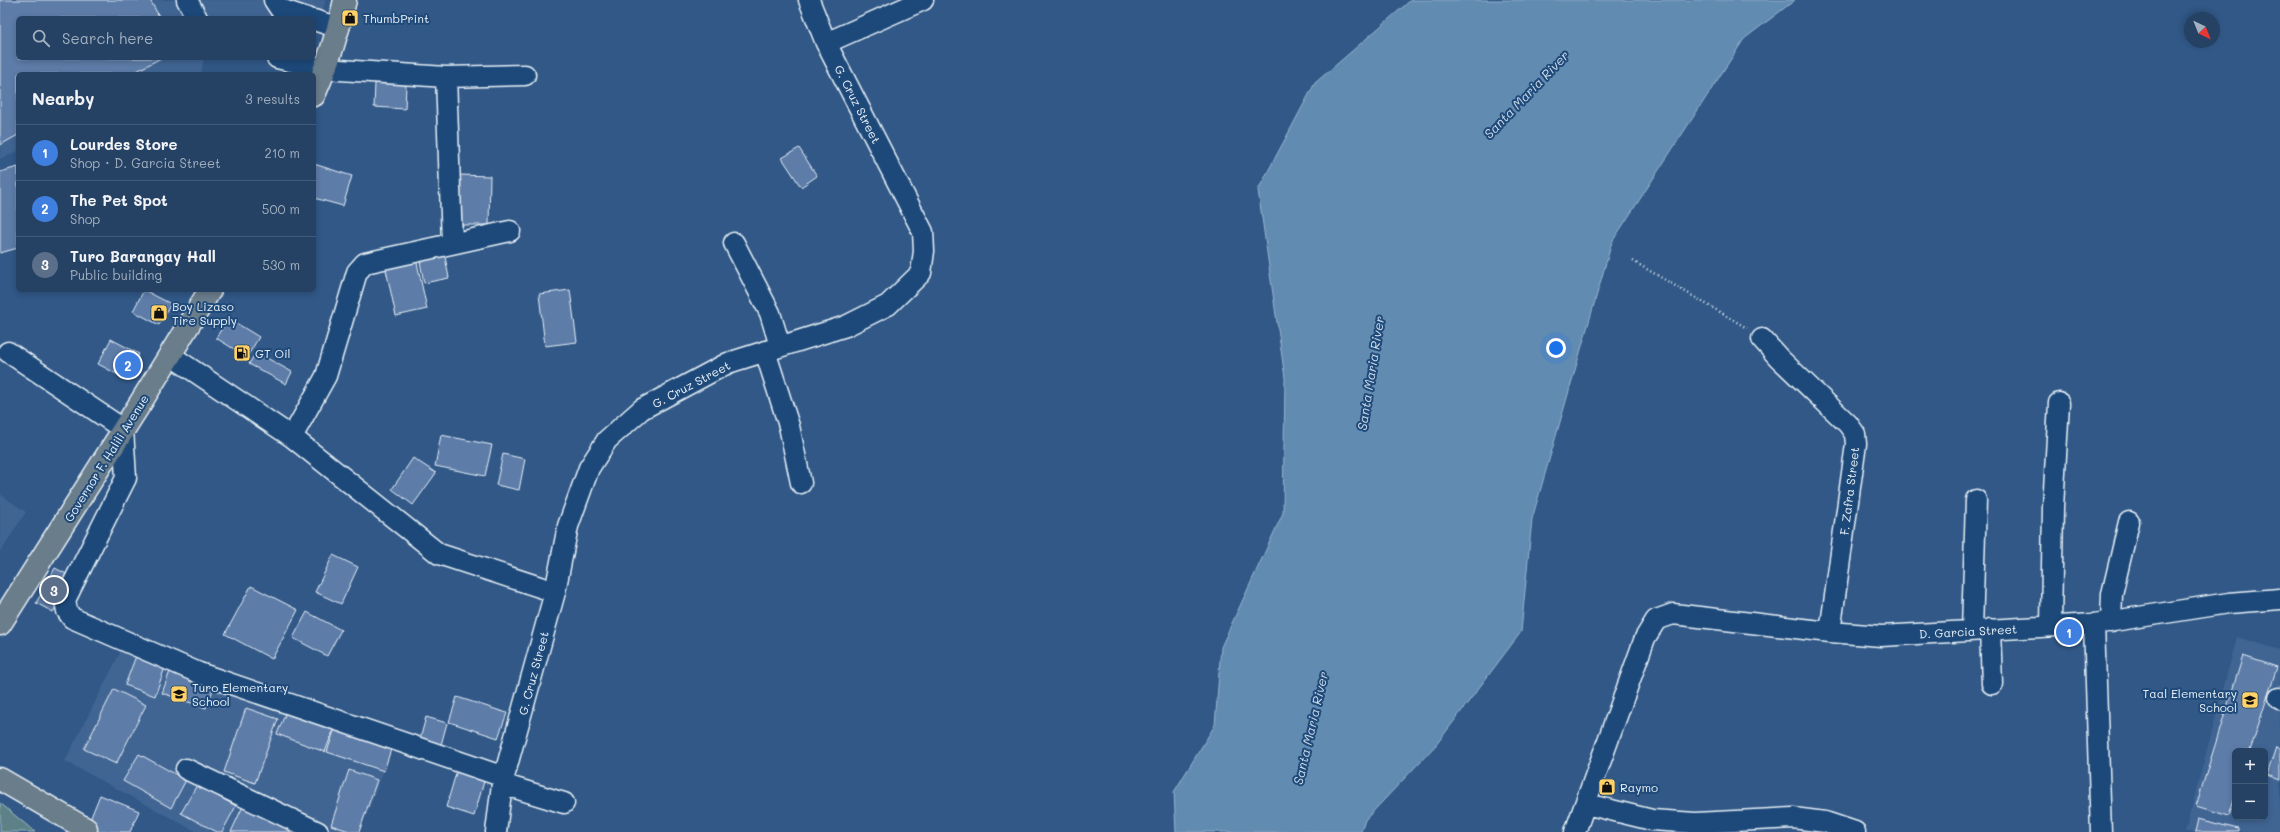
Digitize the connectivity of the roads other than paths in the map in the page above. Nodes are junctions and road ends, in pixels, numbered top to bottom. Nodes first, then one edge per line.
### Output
1 (187, 0) edge
2 (274, 0) edge
3 (345, 0) edge
4 (809, 0) edge
5 (922, 0) edge
6 (196, 16) edge
7 (302, 16) edge
8 (316, 21) edge
9 (339, 28) junction
10 (826, 43) junction
11 (286, 60) edge
12 (325, 69) junction
13 (525, 75) dead end
14 (446, 77) junction
15 (316, 90) edge
16 (510, 231) dead end
17 (734, 243) dead end
18 (452, 244) junction
19 (209, 292) edge
20 (1762, 339) road end
21 (773, 348) junction
22 (8, 352) dead end
23 (170, 355) junction
24 (2059, 403) dead end
25 (124, 429) junction
26 (292, 437) junction
27 (801, 484) dead end
28 (1976, 500) dead end
29 (2129, 522) dead end
30 (555, 592) junction
31 (2280, 599) edge
32 (2102, 623) junction
33 (0, 624) edge
34 (2051, 626) junction
35 (1981, 630) junction
36 (1830, 632) junction
37 (1992, 684) dead end
38 (186, 769) dead end
39 (0, 779) edge
40 (503, 780) junction
41 (564, 803) dead end
42 (1586, 804) junction
43 (86, 829) dead end
44 (318, 832) edge
45 (496, 832) edge
46 (1575, 832) edge
47 (1855, 832) edge
48 (2100, 832) edge

1 - 6 street
2 - 7 street
3 - 9 main road
4 - 10 street, G. Cruz Street
5 - 10 street
8 - 9 street
9 - 12 main road
10 - 21 street, G. Cruz Street
11 - 12 street
12 - 14 street
12 - 15 main road
13 - 14 street
14 - 18 street
16 - 18 street
17 - 21 street
18 - 26 street
19 - 23 main road, Governor F. Halili Avenue
20 - 36 street, F. Zafra Street
21 - 27 street
21 - 30 street, G. Cruz Street
22 - 25 street
23 - 25 main road, Governor F. Halili Avenue
23 - 26 street
24 - 34 street
25 - 33 main road, Governor F. Halili Avenue
25 - 40 street
26 - 30 street
28 - 35 street
29 - 32 street
30 - 40 street, G. Cruz Street
31 - 32 street, D. Garcia Street
32 - 34 street, D. Garcia Street
32 - 48 street
34 - 35 street, D. Garcia Street
35 - 36 street, D. Garcia Street
35 - 37 street
36 - 42 street, D. Garcia Street
38 - 44 street
39 - 43 main road
40 - 41 street
40 - 45 street, G. Cruz Street
42 - 46 street
42 - 47 street

